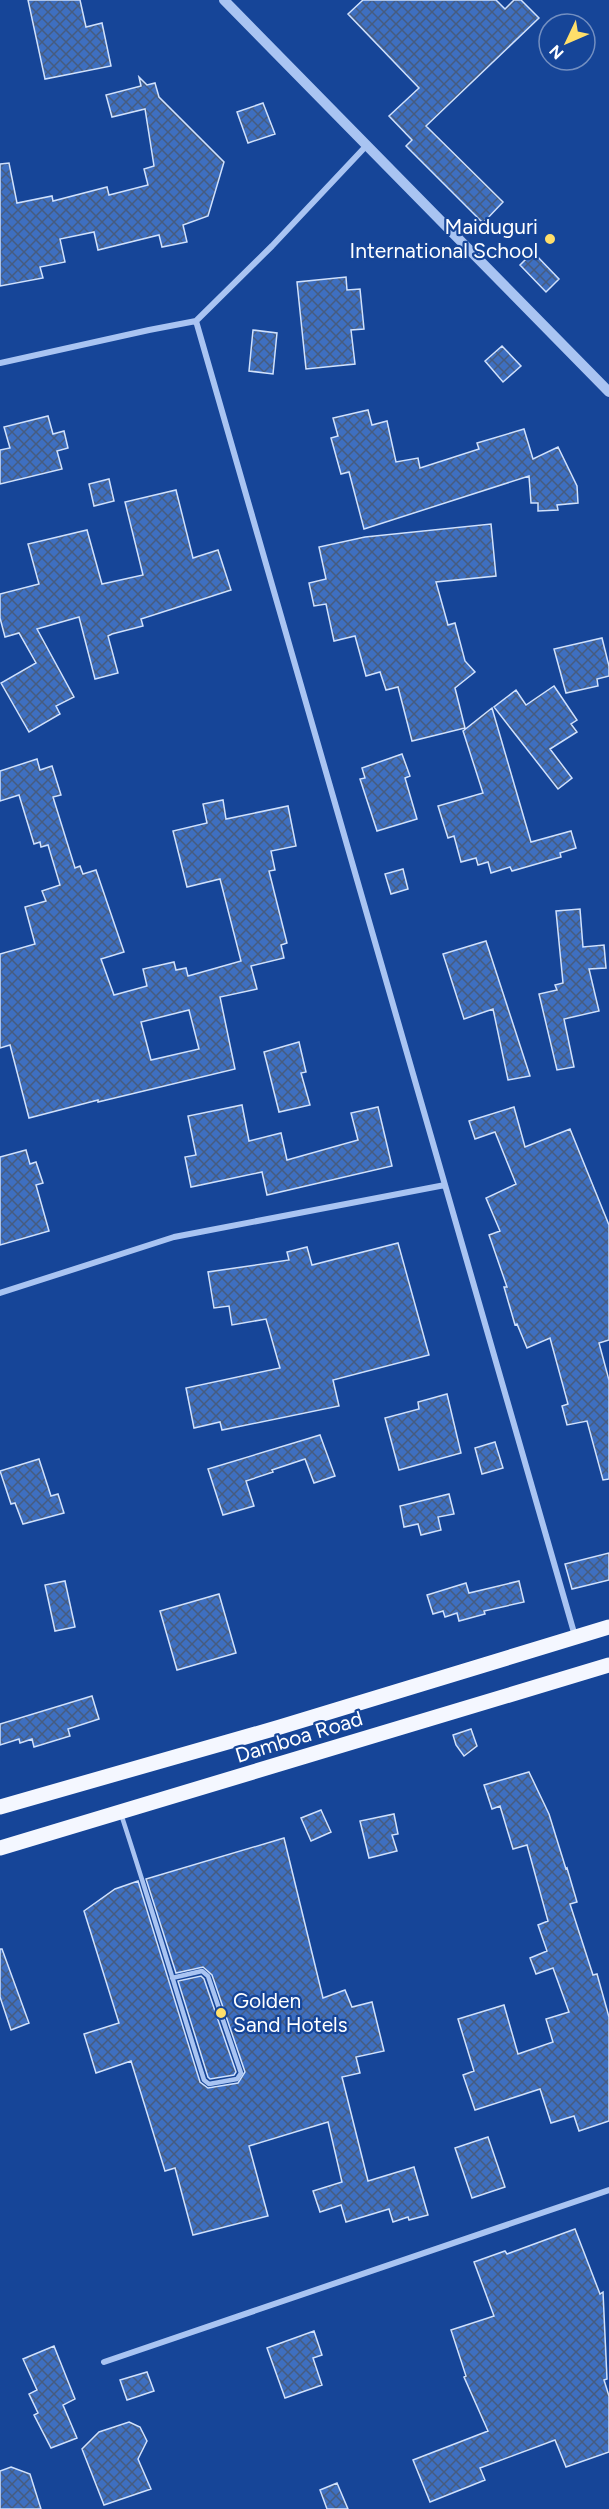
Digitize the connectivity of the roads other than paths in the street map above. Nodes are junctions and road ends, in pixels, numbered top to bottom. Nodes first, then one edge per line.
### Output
1 (224, 0) edge
2 (368, 145) junction
3 (196, 321) junction
4 (0, 363) edge
5 (609, 392) edge
6 (445, 1185) junction
7 (0, 1293) edge
8 (609, 1627) edge
9 (575, 1636) junction
10 (609, 1665) edge
11 (0, 1807) edge
12 (121, 1813) junction
13 (0, 1848) edge
14 (172, 1978) junction
15 (609, 2190) edge
16 (104, 2362) dead end

1 - 2 street
2 - 3 street
2 - 5 street
3 - 4 street
3 - 6 street
6 - 7 street
6 - 9 street
8 - 9 main road, Damboa Road
9 - 11 main road, Damboa Road
10 - 12 main road, Damboa Road
12 - 13 main road, Damboa Road
12 - 14 lane
14 - 14 lane
15 - 16 street

